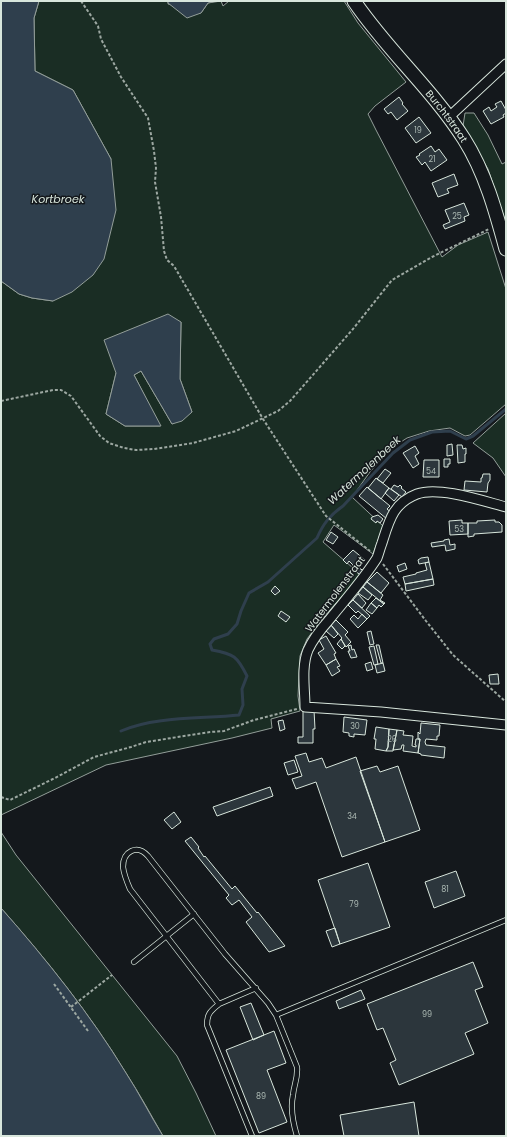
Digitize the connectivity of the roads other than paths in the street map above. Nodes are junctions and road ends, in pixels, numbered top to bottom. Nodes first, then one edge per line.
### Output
1 (354, 1) edge
2 (506, 64) edge
3 (449, 117) junction
4 (506, 249) edge
5 (506, 507) edge
6 (506, 726) edge
7 (194, 914) junction
8 (506, 920) edge
9 (166, 936) junction
10 (134, 962) dead end
11 (256, 988) junction
12 (219, 1004) junction
13 (276, 1015) junction
14 (252, 1136) edge
15 (297, 1136) edge

1 - 3 main road, Burchtstraat
2 - 3 street
3 - 4 main road, Burchtstraat
5 - 6 street, Watermolenstraat
7 - 9 lane
7 - 9 lane
7 - 11 lane
8 - 13 lane
9 - 10 lane
9 - 12 lane
11 - 12 lane
11 - 13 lane
12 - 14 lane
13 - 15 lane

